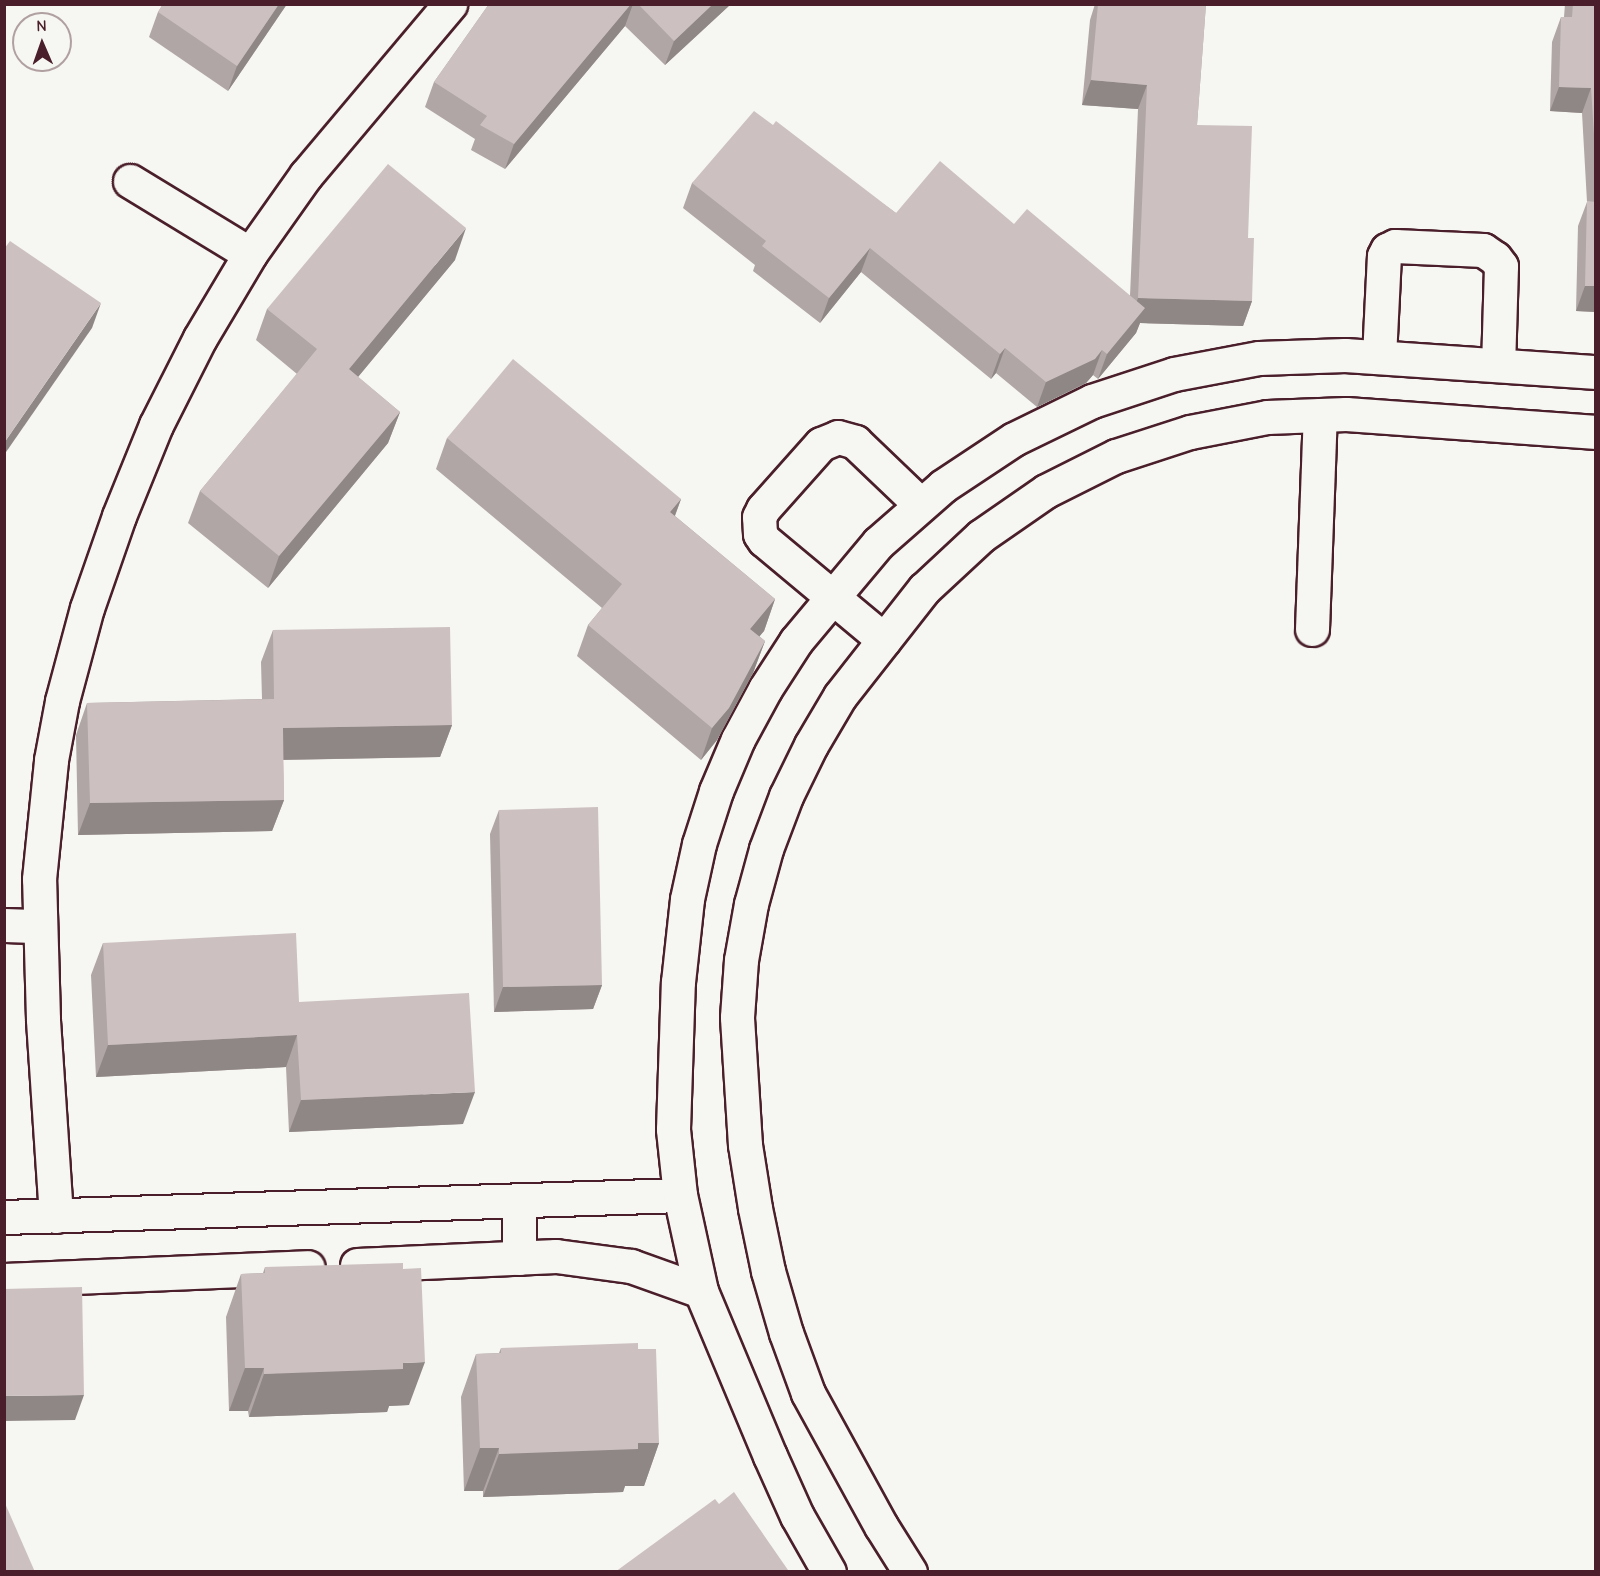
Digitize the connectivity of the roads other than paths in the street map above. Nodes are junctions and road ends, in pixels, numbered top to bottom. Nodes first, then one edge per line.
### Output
1 (450, 4) edge
2 (130, 181) dead end
3 (250, 254) junction
4 (1379, 357) junction
5 (1498, 365) junction
6 (1596, 372) edge
7 (1320, 415) junction
8 (1596, 432) edge
9 (921, 506) junction
10 (830, 597) junction
11 (1312, 628) dead end
12 (884, 640) junction
13 (4, 926) edge
14 (38, 926) junction
15 (680, 1195) junction
16 (519, 1200) junction
17 (56, 1216) junction
18 (4, 1217) edge
19 (519, 1258) junction
20 (4, 1280) edge
21 (701, 1291) junction
22 (829, 1572) edge
23 (910, 1572) edge

1 - 3 street
2 - 3 street
3 - 14 street
4 - 5 street
4 - 5 street
4 - 9 street
5 - 6 street
7 - 8 street
7 - 11 street
7 - 12 street
9 - 10 street
9 - 10 street
10 - 12 street
10 - 15 street
12 - 23 street
13 - 14 street
14 - 17 street
15 - 16 street
15 - 21 street
16 - 17 street
16 - 19 street
17 - 18 street
19 - 20 street
19 - 21 street
21 - 22 street

